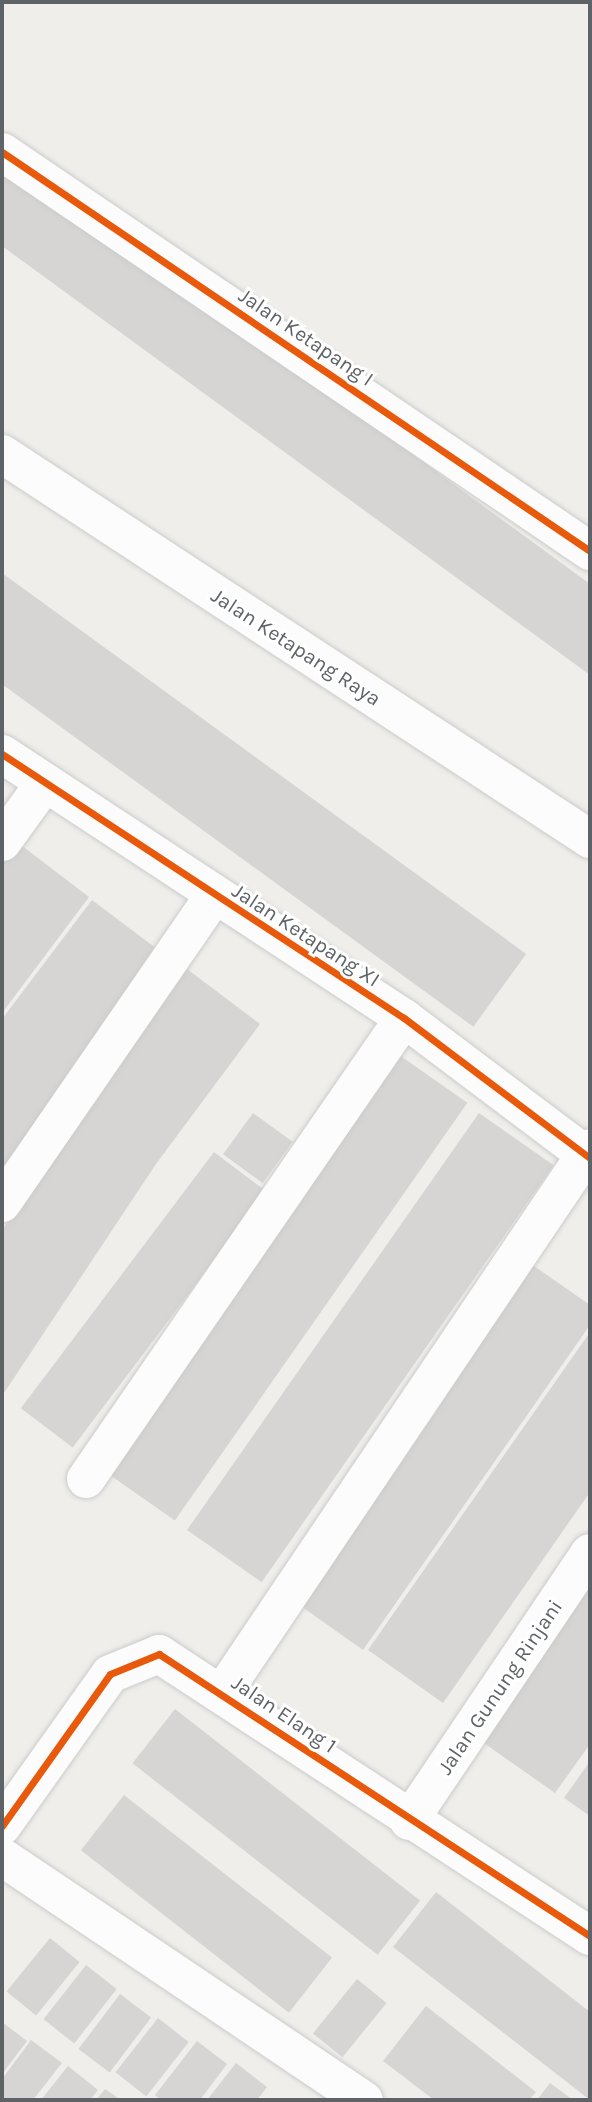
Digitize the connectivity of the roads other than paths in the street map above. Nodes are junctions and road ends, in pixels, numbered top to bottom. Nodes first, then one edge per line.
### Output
1 (2, 152) edge
2 (2, 454) edge
3 (590, 551) edge
4 (2, 754) edge
5 (44, 784) junction
6 (590, 839) edge
7 (2, 842) edge
8 (214, 896) junction
9 (404, 1018) junction
10 (589, 1154) edge
11 (2, 1203) edge
12 (86, 1479) dead end
13 (590, 1553) edge
14 (223, 1692) junction
15 (409, 1821) junction
16 (2, 1826) edge
17 (2, 1857) edge
18 (590, 1936) edge
19 (364, 2100) edge

1 - 3 street, Jalan Ketapang I
2 - 6 street, Jalan Ketapang Raya
4 - 5 street, Jalan Ketapang XI
5 - 7 street
5 - 8 street, Jalan Ketapang XI
8 - 9 street, Jalan Ketapang XI
8 - 11 street
9 - 10 street, Jalan Ketapang XI
9 - 12 street
10 - 14 street
13 - 15 street, Jalan Gunung Rinjani
14 - 15 street, Jalan Elang 1
14 - 16 street, Jalan Elang 1
15 - 18 street, Jalan Elang 1
17 - 19 street

